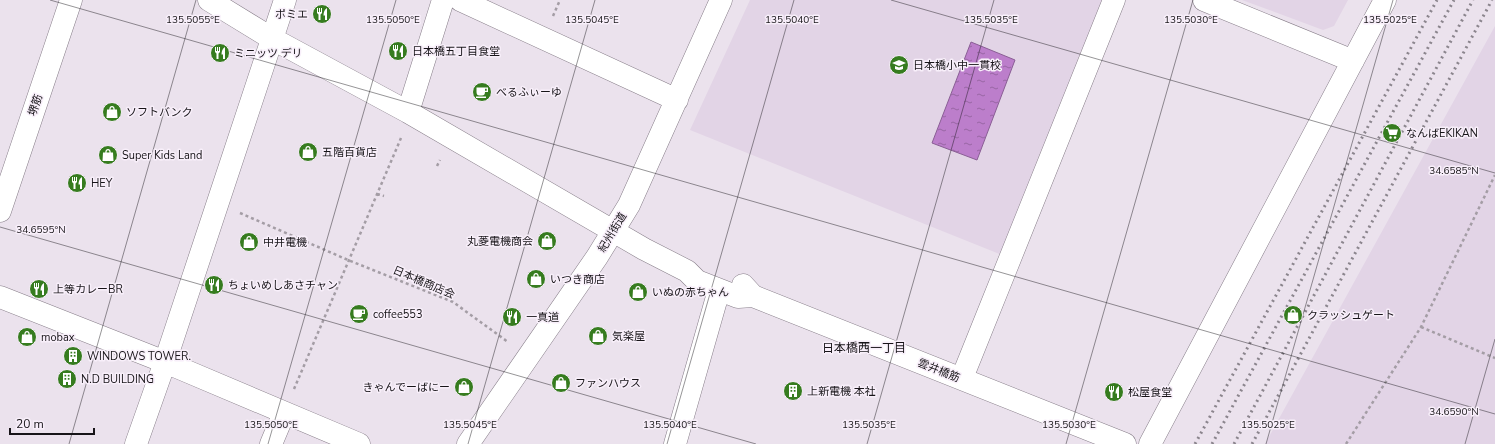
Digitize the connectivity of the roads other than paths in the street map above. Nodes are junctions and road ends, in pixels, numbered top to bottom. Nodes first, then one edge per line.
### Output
1 (71, 0) edge
2 (209, 0) edge
3 (285, 0) edge
4 (443, 0) edge
5 (460, 0) edge
6 (721, 0) edge
7 (1114, 0) edge
8 (1204, 0) edge
9 (1385, 0) edge
10 (272, 38) junction
11 (1353, 61) junction
12 (677, 100) junction
13 (408, 112) junction
14 (0, 211) edge
15 (614, 232) junction
16 (687, 271) junction
17 (718, 290) junction
18 (754, 296) junction
19 (0, 297) edge
20 (165, 362) junction
21 (962, 378) junction
22 (284, 413) junction
23 (136, 444) edge
24 (271, 444) edge
25 (358, 444) edge
26 (468, 444) edge
27 (675, 444) edge
28 (1125, 444) edge
29 (1150, 444) edge

1 - 14 street, 堺筋
2 - 10 street
3 - 10 street
4 - 13 street
5 - 12 street
6 - 12 street, 紀州街道
7 - 21 street
8 - 11 street
9 - 11 street
10 - 13 street
10 - 20 street
11 - 29 street
12 - 15 street, 紀州街道
13 - 15 street
15 - 16 street
15 - 26 street, 紀州街道
16 - 17 street
16 - 18 street
17 - 18 street
17 - 27 street
18 - 21 street, 雲井橋筋
19 - 20 street
20 - 22 street
20 - 23 street
21 - 28 street, 雲井橋筋
22 - 24 street
22 - 25 street

